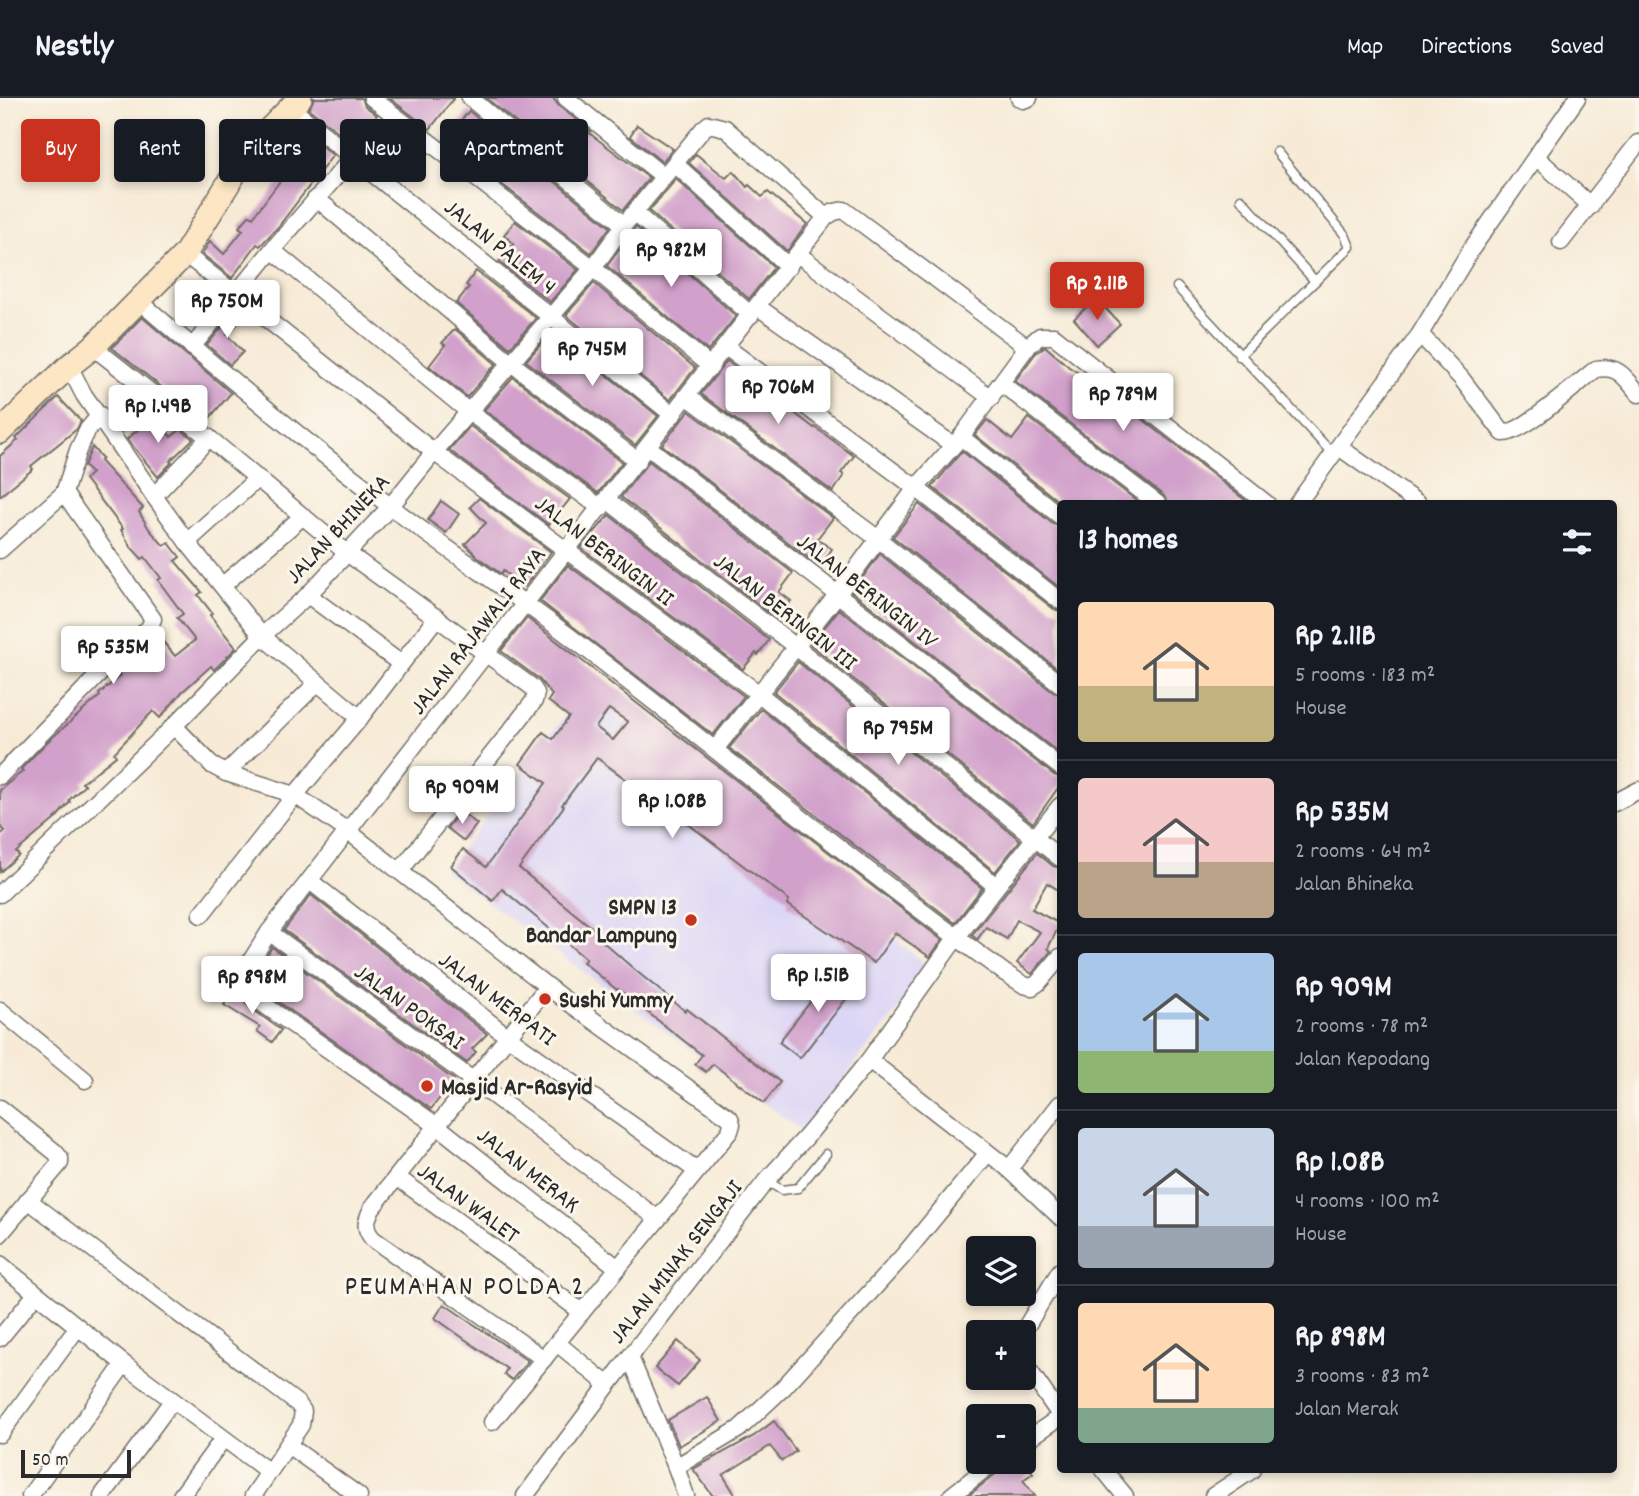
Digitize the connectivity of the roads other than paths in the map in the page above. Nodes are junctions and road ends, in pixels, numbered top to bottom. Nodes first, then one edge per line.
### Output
1 (372, 98) edge
2 (470, 98) edge
3 (566, 98) edge
4 (1577, 98) edge
5 (295, 103) edge
6 (1639, 142) edge
7 (340, 145) edge
8 (1277, 152) dead end
9 (1536, 157) junction
10 (669, 170) junction
11 (340, 171) edge
12 (384, 182) edge
13 (316, 198) junction
14 (1241, 199) dead end
15 (1591, 206) junction
16 (830, 214) junction
17 (629, 219) junction
18 (1562, 242) dead end
19 (272, 250) junction
20 (185, 254) junction
21 (794, 261) junction
22 (593, 268) junction
23 (1315, 281) junction
24 (1177, 288) dead end
25 (237, 294) junction
26 (138, 300) junction
27 (755, 311) junction
28 (552, 316) junction
29 (1420, 334) junction
30 (1027, 346) junction
31 (93, 347) junction
32 (192, 347) junction
33 (726, 348) junction
34 (1239, 356) junction
35 (510, 362) junction
36 (69, 366) junction
37 (711, 367) junction
38 (1002, 384) junction
39 (1639, 394) edge
40 (688, 397) junction
41 (991, 398) junction
42 (468, 412) junction
43 (100, 415) junction
44 (673, 415) junction
45 (0, 432) edge
46 (209, 439) junction
47 (957, 441) junction
48 (648, 447) junction
49 (1336, 451) junction
50 (433, 452) junction
51 (638, 461) junction
52 (258, 478) junction
53 (916, 488) junction
54 (64, 493) junction
55 (154, 496) junction
56 (1153, 500) edge
57 (1263, 500) edge
58 (1300, 500) edge
59 (1413, 500) edge
60 (604, 505) junction
61 (390, 507) junction
62 (1057, 514) edge
63 (302, 517) junction
64 (877, 538) junction
65 (187, 542) junction
66 (0, 550) edge
67 (568, 550) junction
68 (348, 554) junction
69 (223, 585) junction
70 (308, 595) junction
71 (837, 595) junction
72 (1057, 599) edge
73 (527, 603) junction
74 (437, 617) junction
75 (262, 636) junction
76 (796, 647) junction
77 (488, 653) junction
78 (401, 663) junction
79 (1057, 682) edge
80 (317, 683) junction
81 (758, 693) junction
82 (360, 718) junction
83 (174, 726) junction
84 (716, 748) junction
85 (1057, 766) edge
86 (226, 773) junction
87 (0, 776) edge
88 (1639, 790) edge
89 (295, 795) junction
90 (1617, 801) edge
91 (1057, 810) edge
92 (349, 832) junction
93 (1036, 836) junction
94 (1057, 855) edge
95 (400, 871) junction
96 (310, 881) junction
97 (996, 886) junction
98 (0, 894) edge
99 (201, 915) dead end
100 (269, 932) junction
101 (956, 938) junction
102 (1057, 961) edge
103 (242, 984) joint
104 (548, 986) junction
105 (0, 1010) edge
106 (507, 1036) junction
107 (869, 1060) junction
108 (85, 1080) dead end
109 (474, 1081) junction
110 (0, 1108) edge
111 (1057, 1108) edge
112 (436, 1125) junction
113 (826, 1154) dead end
114 (987, 1154) junction
115 (1009, 1169) junction
116 (697, 1171) junction
117 (398, 1178) junction
118 (766, 1181) junction
119 (28, 1200) junction
120 (1057, 1209) edge
121 (6, 1215) edge
122 (658, 1219) junction
123 (0, 1234) edge
124 (0, 1264) edge
125 (618, 1268) junction
126 (1057, 1276) edge
127 (36, 1294) junction
128 (582, 1312) junction
129 (1030, 1320) edge
130 (78, 1327) junction
131 (0, 1338) edge
132 (557, 1343) junction
133 (630, 1357) junction
134 (544, 1359) junction
135 (124, 1364) junction
136 (1036, 1381) edge
137 (608, 1385) junction
138 (172, 1401) junction
139 (1057, 1412) edge
140 (1057, 1418) edge
141 (492, 1422) dead end
142 (1036, 1433) edge
143 (0, 1434) edge
144 (223, 1439) junction
145 (288, 1445) junction
146 (677, 1467) junction
147 (269, 1472) junction
148 (1106, 1473) edge
149 (1248, 1473) edge
150 (979, 1474) edge
151 (30, 1496) edge
152 (102, 1496) edge
153 (181, 1496) edge
154 (255, 1496) edge
155 (359, 1496) edge
156 (525, 1496) edge
157 (685, 1496) edge
158 (951, 1496) edge
159 (1125, 1496) edge
160 (1213, 1496) edge

1 - 22 street
2 - 17 street
3 - 10 street
4 - 9 street
5 - 7 street, JALAN PALEM 4
5 - 20 street
6 - 15 street
8 - 23 lane
9 - 15 street
9 - 29 street
10 - 16 street, JALAN BHINEKA
10 - 17 street, JALAN BHINEKA
10 - 21 street
11 - 13 street
12 - 28 street, JALAN PALEM 4
13 - 19 street
13 - 35 street
14 - 23 lane
15 - 18 street
16 - 21 street, JALAN RAJAWALI RAYA
16 - 30 street
17 - 22 street, JALAN BHINEKA
17 - 27 street
19 - 25 street
19 - 42 street, JALAN BERINGIN III
20 - 25 street, JALAN BERINGIN II
20 - 26 street
21 - 27 street, JALAN RAJAWALI RAYA
21 - 41 street
22 - 28 street, JALAN BHINEKA
22 - 37 street
23 - 34 lane
24 - 34 lane
25 - 32 street
25 - 50 street, JALAN BERINGIN II
26 - 31 street
26 - 32 street
27 - 33 street, JALAN RAJAWALI RAYA
27 - 47 street
28 - 35 street, JALAN BHINEKA
28 - 44 street, JALAN PALEM 4
29 - 39 street
29 - 49 street
30 - 38 street
30 - 57 street
31 - 36 street
31 - 46 street
32 - 61 street
33 - 37 street, JALAN RAJAWALI RAYA
33 - 53 street
34 - 49 lane
35 - 42 street, JALAN BHINEKA
35 - 51 street
36 - 43 street
36 - 45 street
37 - 40 street, JALAN RAJAWALI RAYA
38 - 41 street
38 - 56 street
40 - 44 street, JALAN RAJAWALI RAYA
40 - 64 street
41 - 47 street
42 - 50 street, JALAN BHINEKA
42 - 60 street, JALAN BERINGIN III
43 - 54 street
43 - 55 street
44 - 48 street, JALAN RAJAWALI RAYA
46 - 52 street
46 - 55 street
47 - 53 street
47 - 62 street
48 - 51 street, JALAN RAJAWALI RAYA
48 - 71 street, JALAN BERINGIN IV
49 - 58 street
49 - 59 street
50 - 61 street, JALAN BHINEKA
50 - 67 street, JALAN BERINGIN II
51 - 60 street, JALAN RAJAWALI RAYA
52 - 63 street
52 - 65 street
53 - 64 street
53 - 72 street
54 - 66 street
54 - 87 street
55 - 65 street
60 - 67 street, JALAN RAJAWALI RAYA
60 - 76 street, JALAN BERINGIN III
61 - 68 street, JALAN BHINEKA
61 - 73 street
63 - 68 street
63 - 69 street
64 - 71 street
64 - 79 street
65 - 69 street
67 - 73 street, JALAN RAJAWALI RAYA
67 - 81 street, JALAN BERINGIN II
68 - 70 street, JALAN BHINEKA
68 - 74 street
69 - 75 street
70 - 75 street, JALAN BHINEKA
70 - 78 street
71 - 76 street
71 - 85 street, JALAN BERINGIN IV
73 - 77 street, JALAN RAJAWALI RAYA
73 - 84 street
74 - 77 street
74 - 78 street
75 - 80 street
75 - 83 street, JALAN BHINEKA
76 - 81 street
76 - 93 street, JALAN BERINGIN III
77 - 92 street, JALAN RAJAWALI RAYA
77 - 95 street
78 - 82 street
80 - 82 street
80 - 86 street
81 - 84 street
81 - 97 street, JALAN BERINGIN II
82 - 89 street
83 - 86 street
83 - 98 street, JALAN BHINEKA
84 - 101 street
86 - 89 street
88 - 90 street
89 - 92 street
89 - 99 street
91 - 93 street, JALAN MINAK SENGAJI
92 - 95 street
92 - 96 street, JALAN RAJAWALI RAYA
93 - 94 street, JALAN BERINGIN III
93 - 97 street, JALAN MINAK SENGAJI
95 - 104 street
96 - 100 street, JALAN RAJAWALI RAYA
96 - 106 street, JALAN MERPATI
97 - 101 street, JALAN MINAK SENGAJI
100 - 103 street, JALAN RAJAWALI RAYA
100 - 109 street, JALAN POKSAI
101 - 102 street
101 - 107 street, JALAN MINAK SENGAJI
103 - 112 street, JALAN MERAK
104 - 106 street
104 - 116 street
105 - 108 street
106 - 109 street
106 - 116 street, JALAN MERPATI
107 - 114 street
107 - 118 street, JALAN MINAK SENGAJI
109 - 112 street
109 - 122 street, JALAN POKSAI
110 - 119 street
111 - 115 street
112 - 117 street
112 - 125 street, JALAN MERAK
113 - 118 lane
114 - 115 street
114 - 146 street
115 - 120 street
116 - 122 street
117 - 128 street, JALAN WALET
117 - 134 street
118 - 133 street, JALAN MINAK SENGAJI
119 - 121 street
119 - 145 street
121 - 123 street
122 - 125 street
124 - 127 street
125 - 128 street
126 - 129 street
127 - 130 street
127 - 131 street
128 - 132 street
130 - 135 street
130 - 143 street
132 - 134 street
132 - 137 street
133 - 137 street, JALAN MINAK SENGAJI
133 - 146 street
134 - 141 street
135 - 138 street
135 - 151 street
136 - 139 street
137 - 156 street, JALAN MINAK SENGAJI
138 - 144 street
138 - 152 street
140 - 142 street
144 - 147 street
144 - 153 street
145 - 147 street
145 - 155 street
146 - 157 street
147 - 154 street
148 - 159 street
149 - 160 street
150 - 158 street

